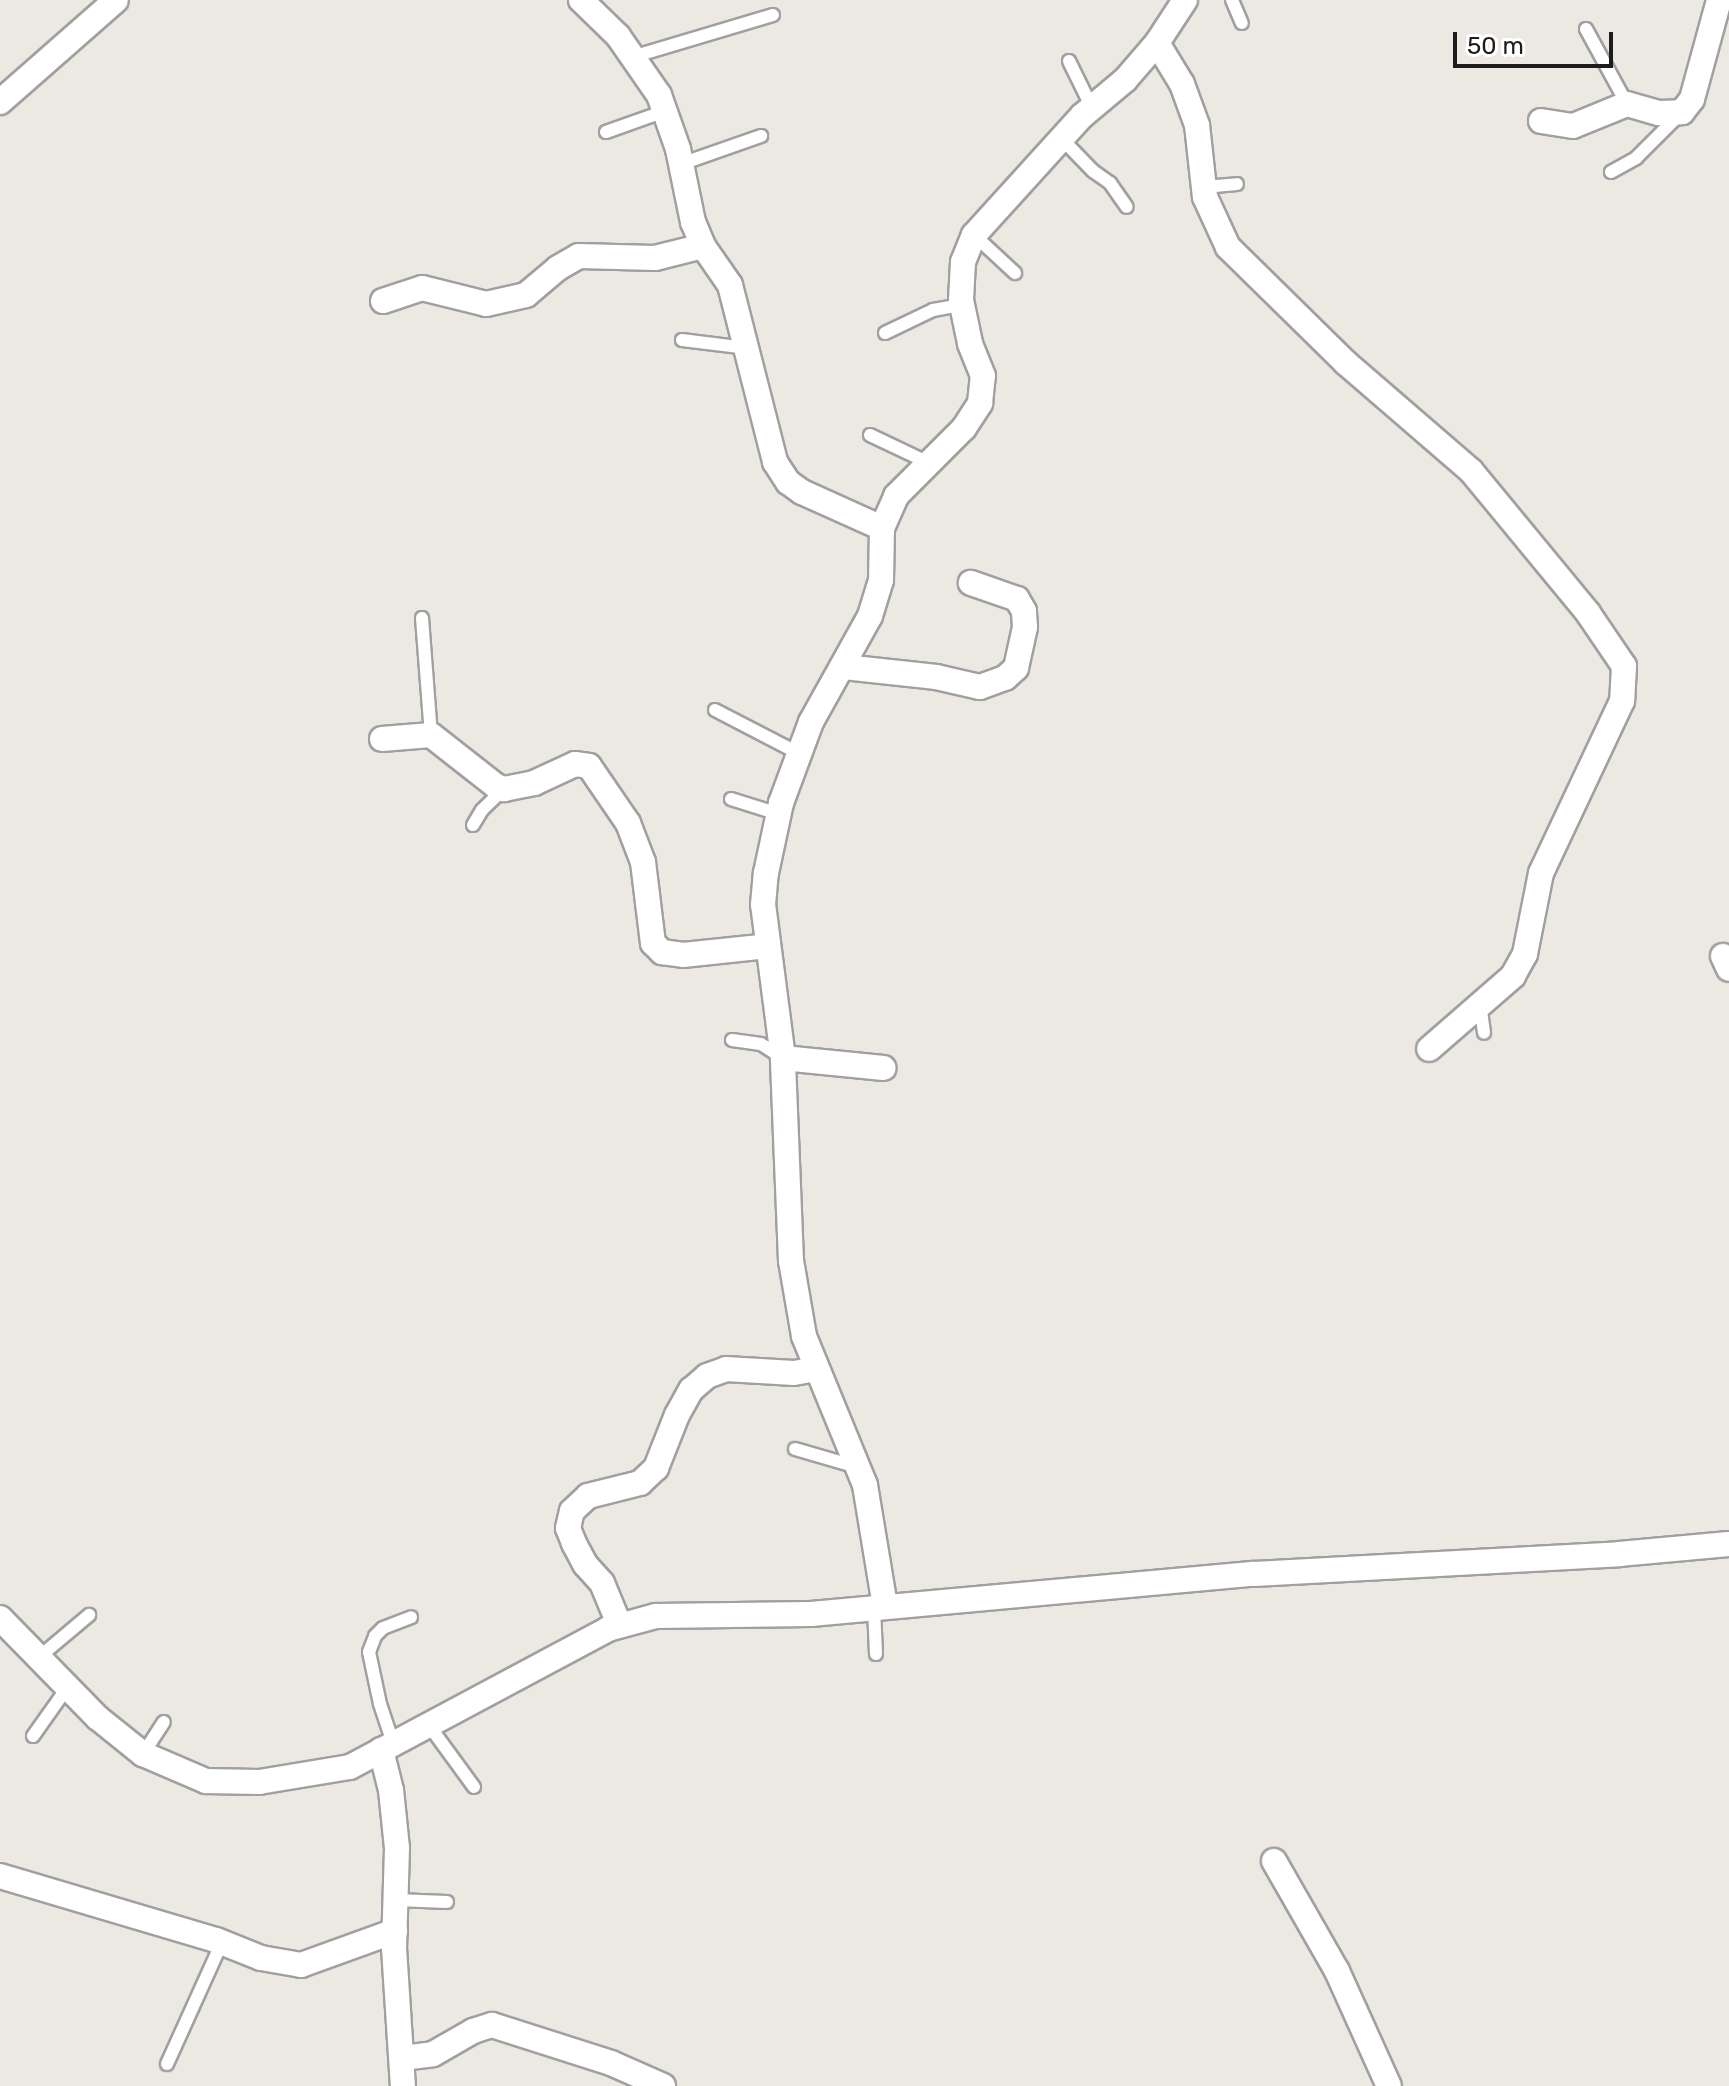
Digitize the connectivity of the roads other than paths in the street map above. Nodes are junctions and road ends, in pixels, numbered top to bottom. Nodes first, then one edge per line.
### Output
1 (116, 0) edge
2 (581, 0) edge
3 (1185, 0) edge
4 (1232, 0) edge
5 (1719, 0) edge
6 (608, 9) edge
7 (773, 15) dead end
8 (1242, 23) dead end
9 (1586, 29) dead end
10 (1157, 43) junction
11 (632, 57) junction
12 (1069, 61) dead end
13 (0, 102) edge
14 (1627, 104) junction
15 (1092, 108) junction
16 (665, 111) junction
17 (1682, 112) junction
18 (1541, 121) dead end
19 (606, 132) dead end
20 (761, 136) dead end
21 (1061, 138) junction
22 (681, 164) junction
23 (1611, 172) dead end
24 (1237, 184) dead end
25 (1204, 187) junction
26 (1127, 207) dead end
27 (974, 235) junction
28 (703, 246) junction
29 (1015, 273) dead end
30 (383, 301) dead end
31 (962, 305) junction
32 (885, 333) dead end
33 (682, 340) dead end
34 (746, 348) junction
35 (870, 435) dead end
36 (929, 463) junction
37 (882, 528) junction
38 (971, 583) dead end
39 (422, 618) dead end
40 (844, 667) junction
41 (715, 710) dead end
42 (431, 735) junction
43 (382, 739) dead end
44 (800, 754) junction
45 (504, 789) junction
46 (731, 799) dead end
47 (779, 814) junction
48 (473, 825) dead end
49 (768, 946) junction
50 (1480, 1004) junction
51 (1484, 1033) dead end
52 (732, 1040) dead end
53 (1429, 1049) dead end
54 (783, 1058) junction
55 (884, 1068) dead end
56 (817, 1369) junction
57 (795, 1449) dead end
58 (857, 1467) junction
59 (1729, 1544) edge
60 (880, 1607) junction
61 (89, 1615) dead end
62 (411, 1617) dead end
63 (0, 1618) edge
64 (614, 1627) junction
65 (876, 1654) dead end
66 (38, 1658) junction
67 (67, 1688) junction
68 (164, 1722) dead end
69 (428, 1724) junction
70 (33, 1736) dead end
71 (387, 1746) junction
72 (143, 1754) junction
73 (474, 1787) dead end
74 (1274, 1861) dead end
75 (0, 1876) edge
76 (396, 1900) junction
77 (447, 1902) dead end
78 (395, 1931) junction
79 (222, 1942) junction
80 (402, 2058) junction
81 (167, 2064) dead end
82 (403, 2086) edge
83 (663, 2086) edge
84 (1389, 2086) edge

1 - 13 street
2 - 6 street
3 - 10 street
4 - 8 lane
5 - 17 street
6 - 11 street
7 - 11 lane
9 - 14 lane
10 - 15 street
10 - 25 street
11 - 16 street
12 - 15 lane
14 - 17 street
14 - 18 street
15 - 21 street
16 - 19 lane
16 - 22 street
17 - 23 lane
20 - 22 lane
21 - 26 lane
21 - 27 street
22 - 28 street
24 - 25 lane
25 - 50 street
27 - 29 lane
27 - 31 street
28 - 30 street
28 - 34 street
31 - 32 lane
31 - 36 street
33 - 34 lane
34 - 37 street
35 - 36 lane
36 - 37 street
37 - 40 street
38 - 40 street
39 - 42 lane
40 - 44 street
41 - 44 lane
42 - 43 street
42 - 45 street
44 - 47 street
45 - 48 lane
45 - 49 street
46 - 47 lane
47 - 49 street
49 - 54 street
50 - 51 lane
50 - 53 street
52 - 54 lane
54 - 55 street
54 - 56 street
56 - 58 street
56 - 64 street
57 - 58 lane
58 - 60 street
59 - 60 street
60 - 64 street
60 - 65 lane
61 - 66 lane
62 - 71 lane
63 - 66 street
64 - 69 street
66 - 67 street
67 - 70 lane
67 - 72 street
68 - 72 lane
69 - 71 street
69 - 73 lane
71 - 72 street
71 - 76 street
74 - 84 street
75 - 79 street
76 - 77 lane
76 - 78 street
78 - 79 street
78 - 80 street
79 - 81 lane
80 - 82 street
80 - 83 street

